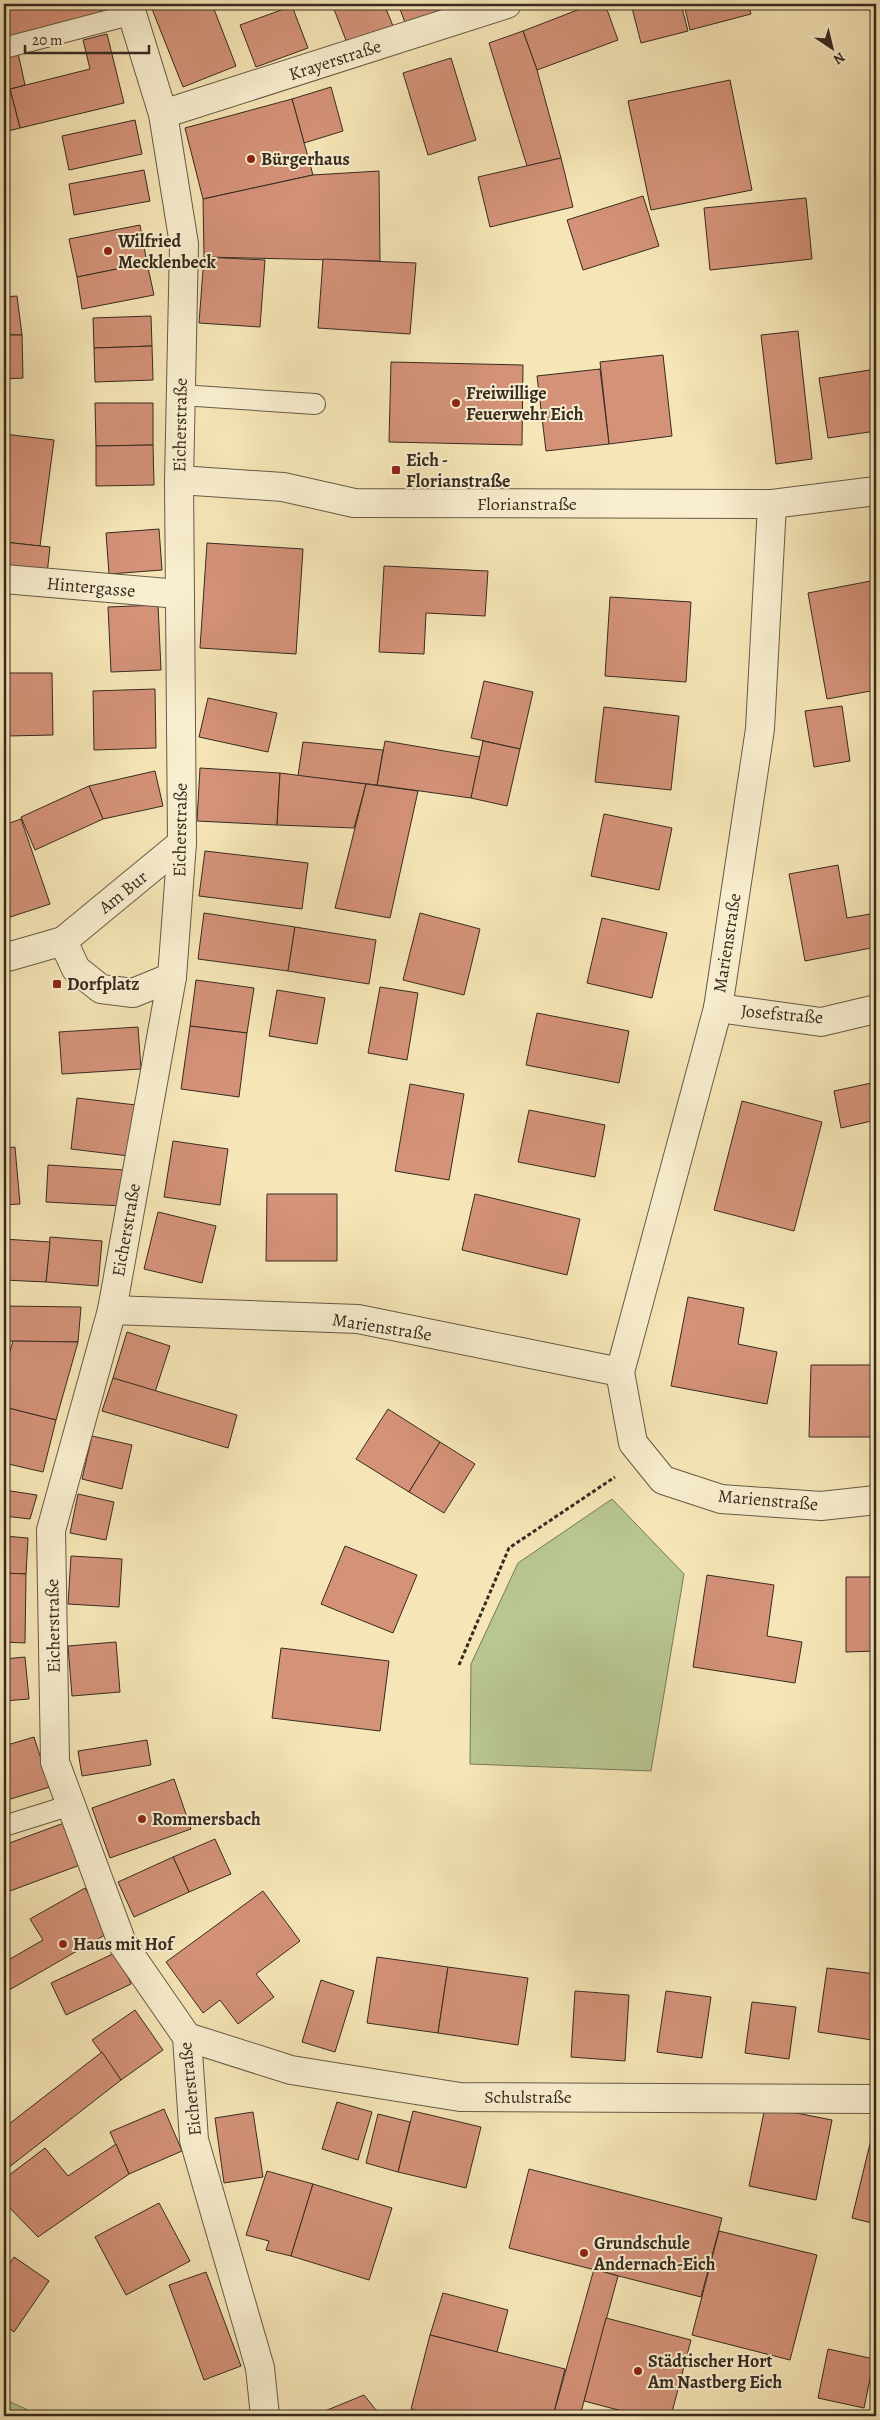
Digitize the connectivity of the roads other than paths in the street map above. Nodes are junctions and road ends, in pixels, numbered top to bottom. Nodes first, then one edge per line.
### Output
1 (507, 4) edge
2 (131, 9) edge
3 (4, 48) edge
4 (163, 114) junction
5 (181, 395) junction
6 (315, 404) dead end
7 (179, 480) junction
8 (876, 491) edge
9 (772, 504) junction
10 (4, 580) edge
11 (179, 594) junction
12 (182, 843) junction
13 (63, 941) junction
14 (4, 958) edge
15 (172, 977) junction
16 (718, 1008) junction
17 (876, 1008) edge
18 (112, 1310) junction
19 (620, 1372) junction
20 (876, 1500) edge
21 (71, 1805) junction
22 (4, 1826) edge
23 (187, 2037) junction
24 (876, 2099) edge
25 (265, 2416) edge

1 - 4 street, Krayerstraße
2 - 3 lane
2 - 4 street, Eicherstraße
4 - 5 street, Eicherstraße
5 - 6 lane
5 - 7 street, Eicherstraße
7 - 9 street, Florianstraße
7 - 11 street, Eicherstraße
8 - 9 street, Florianstraße
9 - 16 street, Marienstraße
10 - 11 street, Hintergasse
11 - 12 street, Eicherstraße
12 - 13 street, Am Bur
12 - 15 street, Eicherstraße
13 - 14 street, Am Bur
13 - 15 street
15 - 18 street, Eicherstraße
16 - 17 street, Josefstraße
16 - 19 street, Marienstraße
18 - 19 street, Marienstraße
18 - 21 street, Eicherstraße
19 - 20 street, Marienstraße
21 - 22 lane
21 - 23 street, Eicherstraße
23 - 24 street, Schulstraße
23 - 25 street, Eicherstraße

